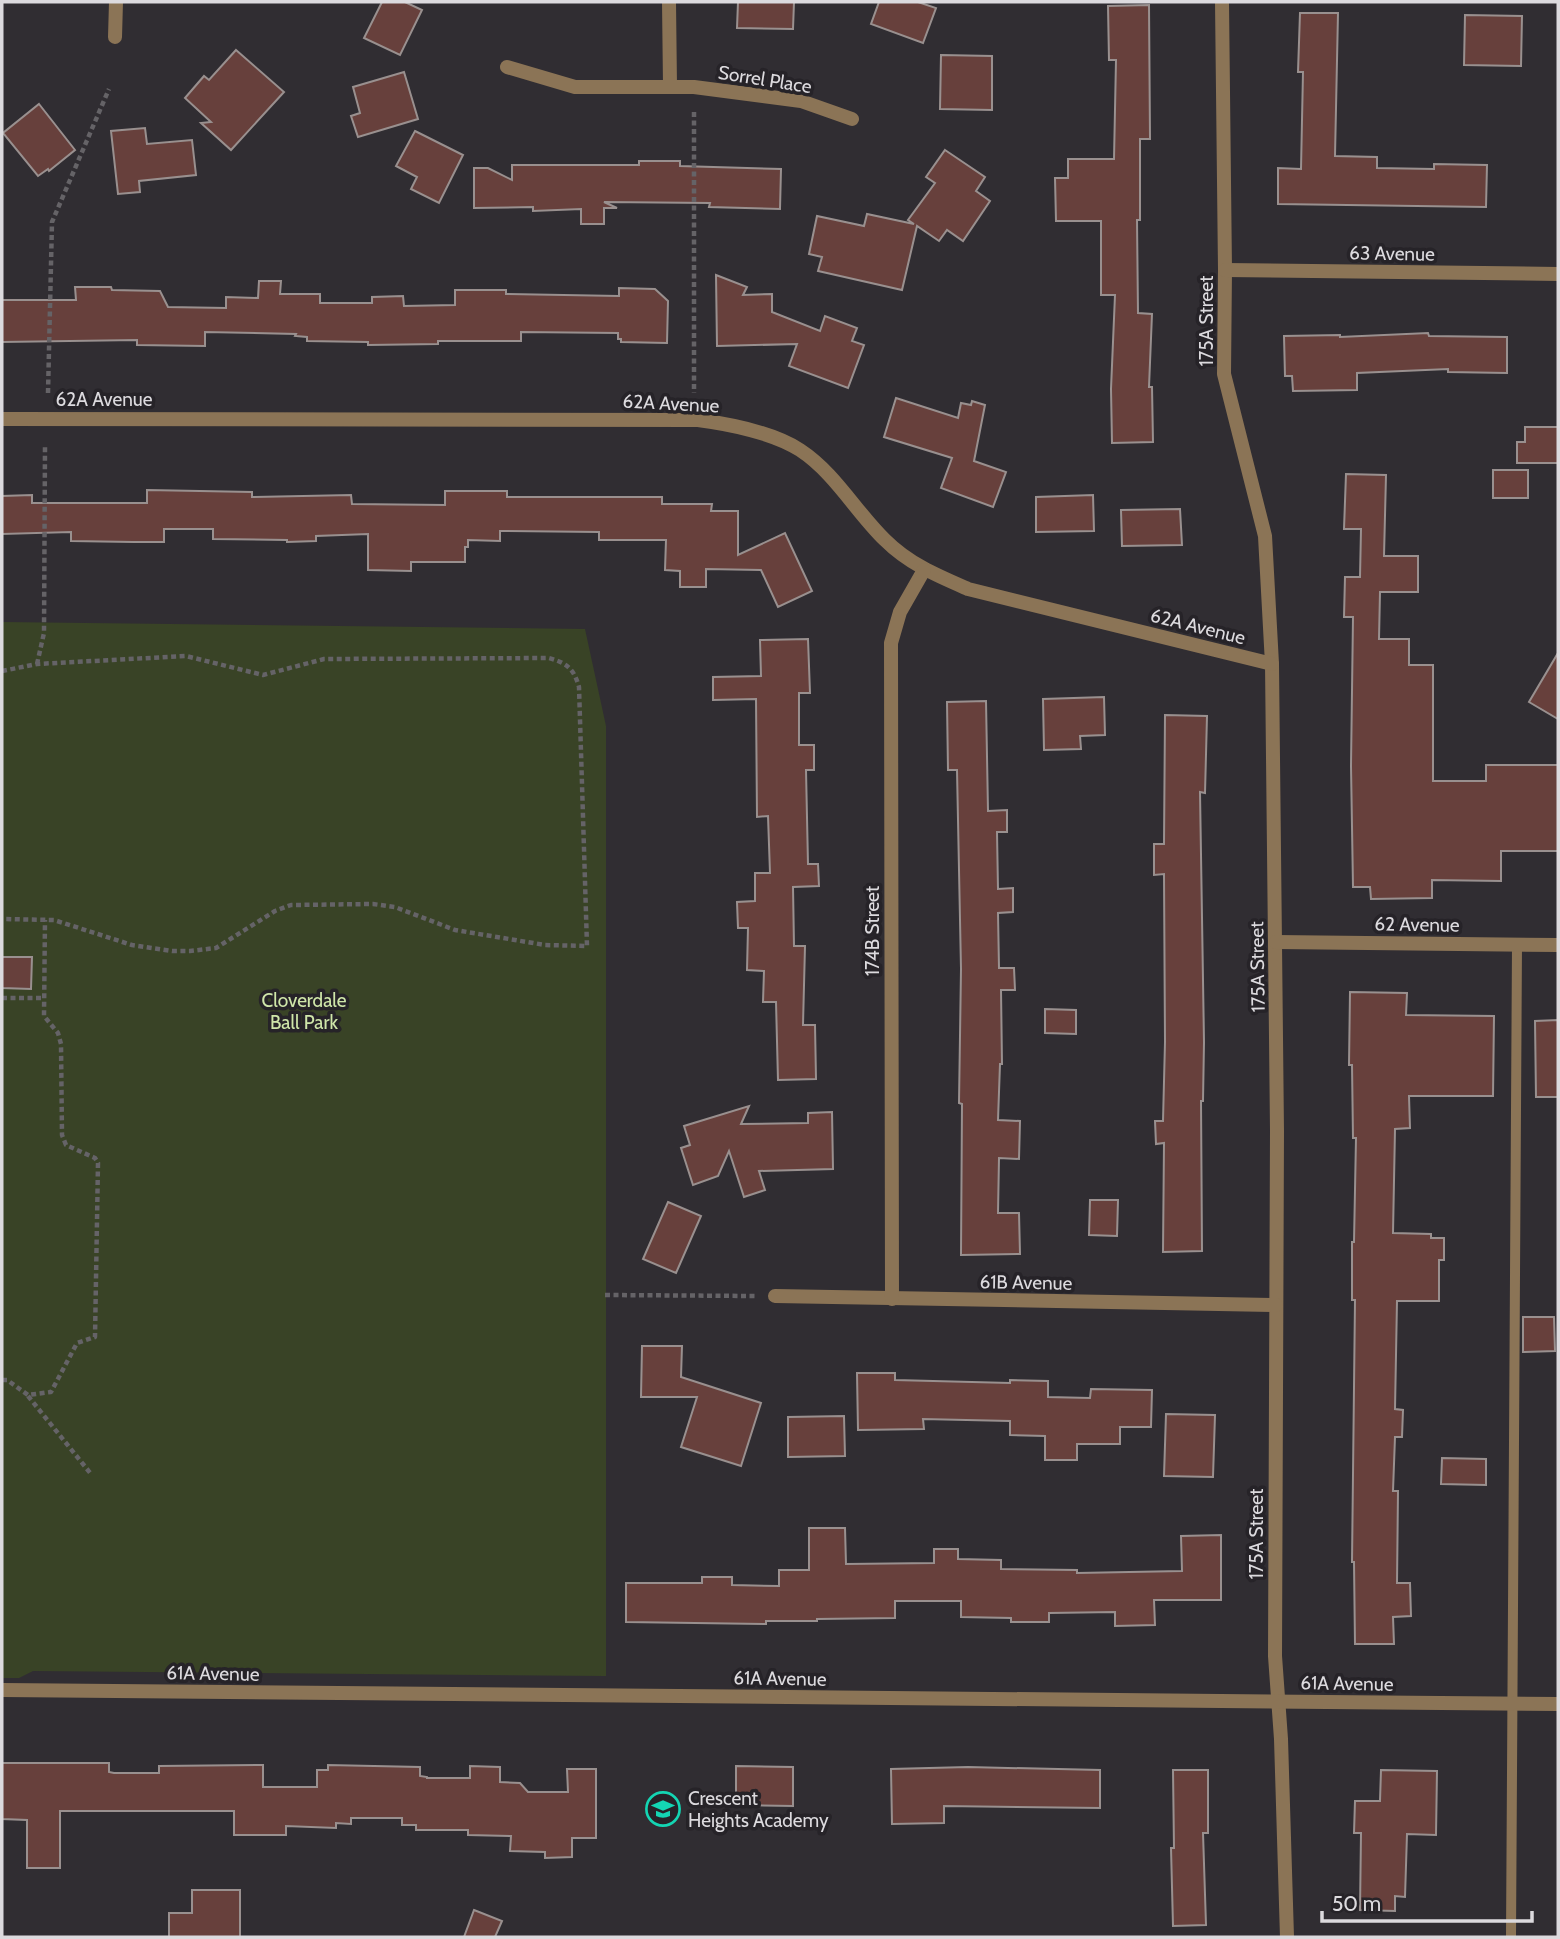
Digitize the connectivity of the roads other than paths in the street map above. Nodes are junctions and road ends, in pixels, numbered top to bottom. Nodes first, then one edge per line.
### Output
1 (116, 2) edge
2 (669, 2) edge
3 (1222, 2) edge
4 (116, 37) dead end
5 (507, 68) dead end
6 (670, 86) junction
7 (852, 119) dead end
8 (1225, 270) junction
9 (1558, 274) edge
10 (2, 419) edge
11 (923, 570) junction
12 (1272, 664) junction
13 (1276, 942) junction
14 (1517, 944) junction
15 (1558, 945) edge
16 (775, 1296) road end
17 (892, 1299) junction
18 (1276, 1306) junction
19 (2, 1690) edge
20 (1279, 1702) junction
21 (1511, 1704) junction
22 (1558, 1704) edge
23 (1287, 1937) edge
24 (1511, 1937) edge

1 - 4 street
2 - 6 street
3 - 8 street, 175A Street
5 - 6 street, Sorrel Place
6 - 7 street, Sorrel Place
8 - 9 street, 63 Avenue
8 - 12 street, 175A Street
10 - 11 street, 62A Avenue
11 - 12 street, 62A Avenue
11 - 17 street, 174B Street
12 - 13 street, 175A Street
13 - 14 street, 62 Avenue
13 - 18 street, 175A Street
14 - 15 street, 62 Avenue
14 - 21 lane
16 - 17 street, 61B Avenue
17 - 18 street, 61B Avenue
18 - 20 street, 175A Street
19 - 20 street, 61A Avenue
20 - 21 street, 61A Avenue
20 - 23 street, 175A Street
21 - 22 street, 61A Avenue
21 - 24 lane

